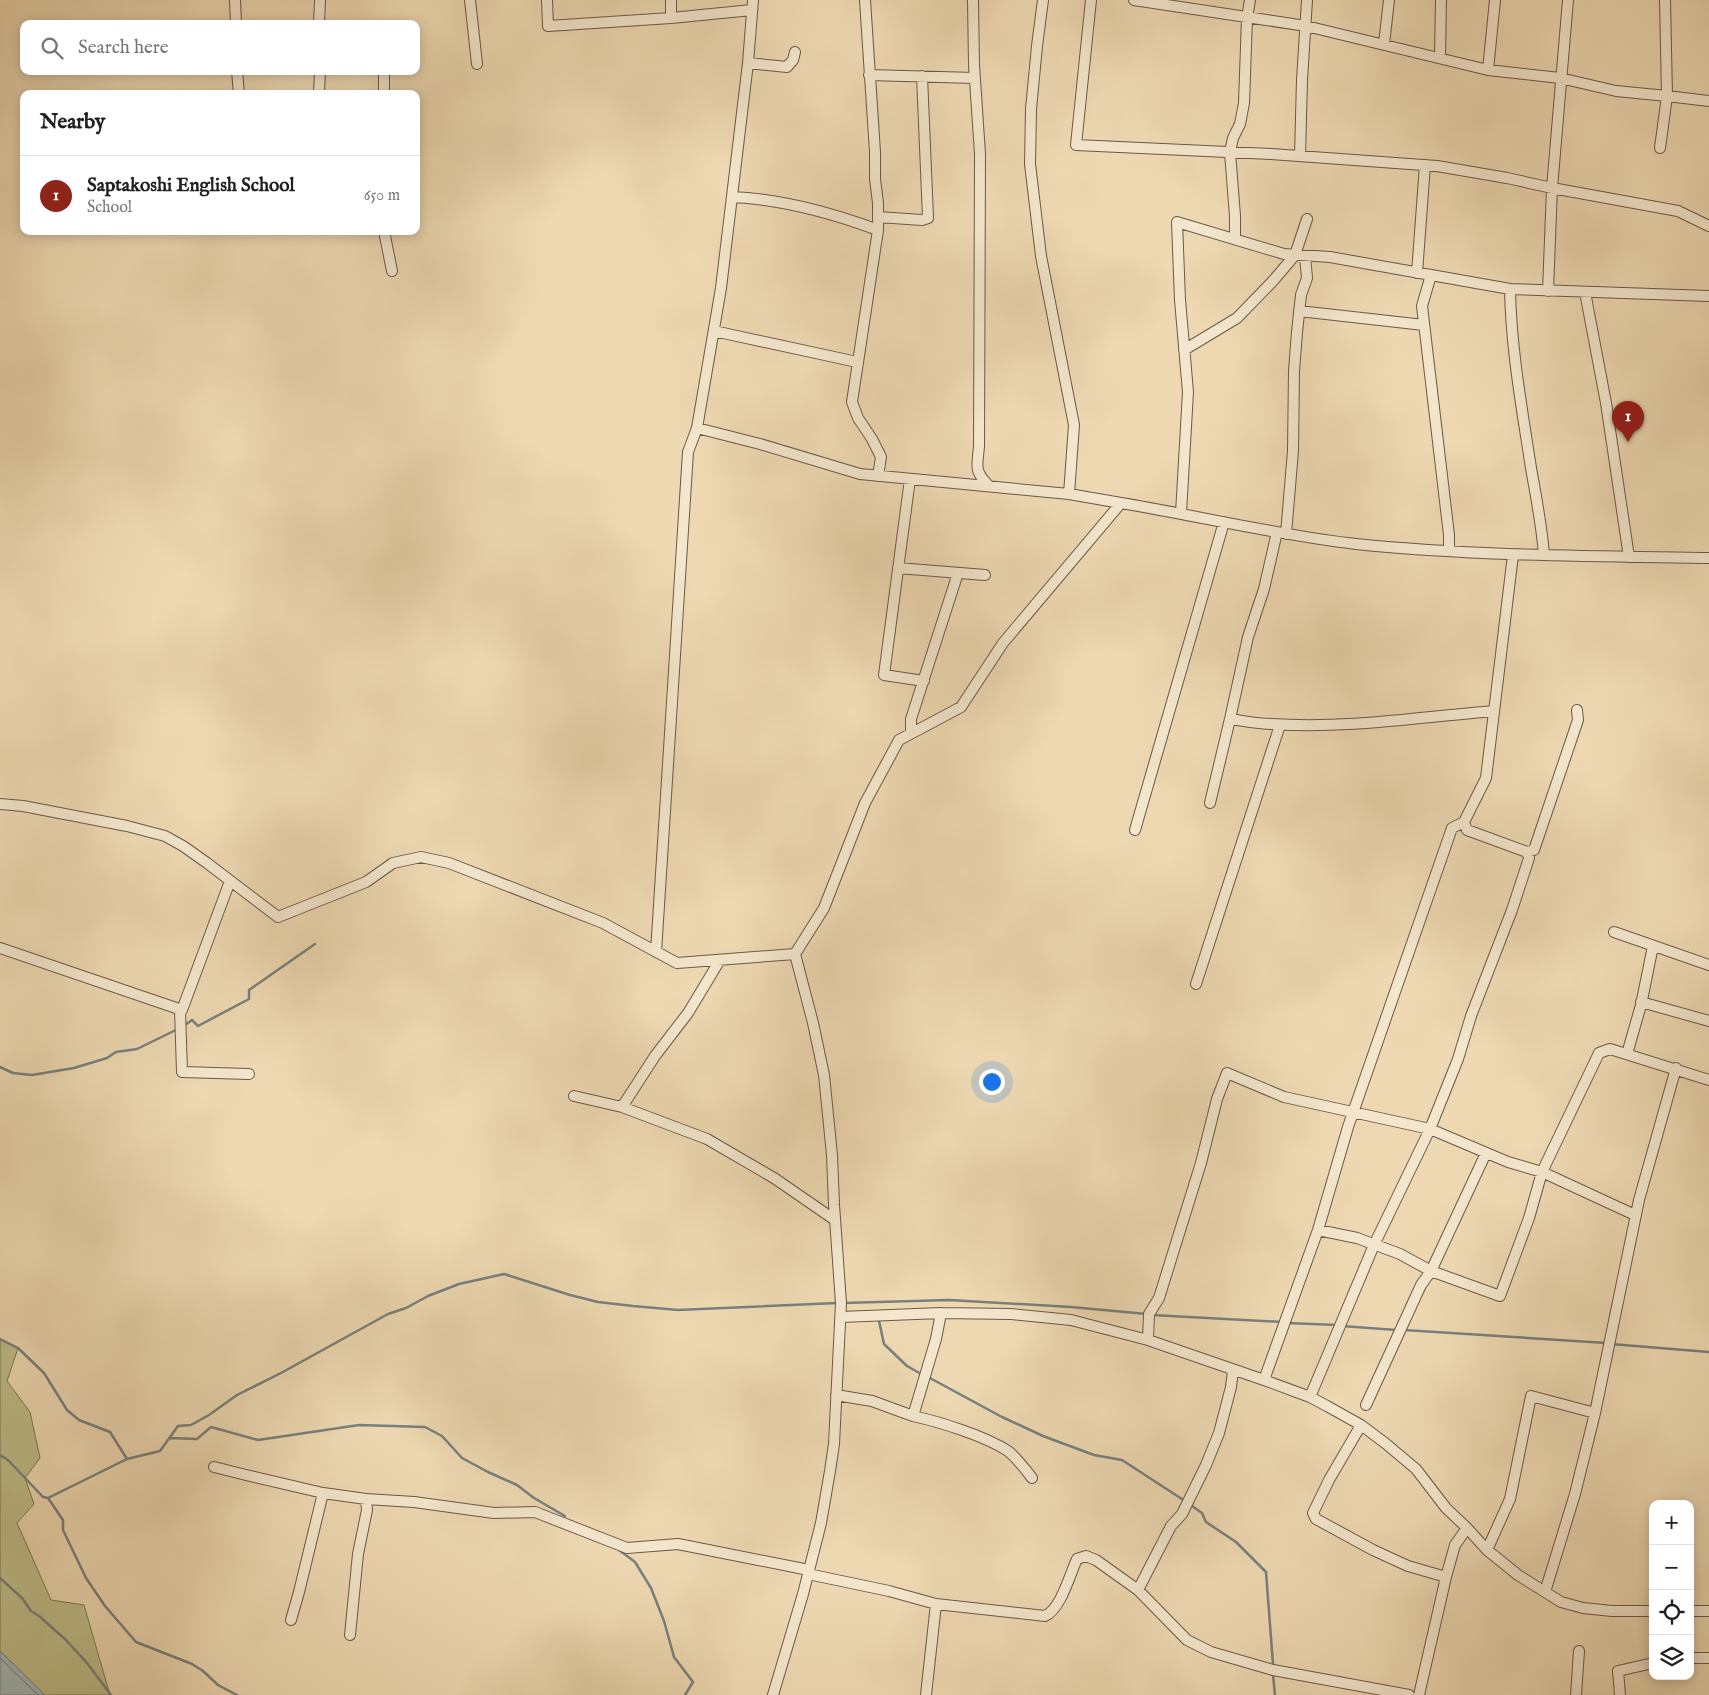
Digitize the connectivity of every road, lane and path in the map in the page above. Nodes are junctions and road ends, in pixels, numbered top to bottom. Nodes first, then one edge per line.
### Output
1 (235, 0) edge
2 (320, 0) edge
3 (470, 0) edge
4 (547, 0) edge
5 (671, 0) edge
6 (865, 0) edge
7 (973, 0) edge
8 (1043, 0) edge
9 (1091, 0) edge
10 (1134, 0) edge
11 (1250, 0) edge
12 (1307, 0) edge
13 (1389, 0) edge
14 (1441, 0) edge
15 (1496, 0) edge
16 (1568, 0) edge
17 (1665, 0) edge
18 (1191, 4) edge
19 (753, 5) edge
20 (671, 18) junction
21 (1247, 18) junction
22 (236, 20) edge
23 (319, 20) edge
24 (1306, 26) junction
25 (1384, 44) junction
26 (795, 52) dead end
27 (1440, 58) junction
28 (748, 62) junction
29 (477, 64) dead end
30 (1488, 70) junction
31 (237, 75) edge
32 (320, 75) edge
33 (384, 75) edge
34 (869, 75) junction
35 (922, 76) junction
36 (975, 78) junction
37 (1560, 78) junction
38 (239, 90) edge
39 (319, 90) edge
40 (384, 90) edge
41 (1667, 96) junction
42 (1709, 101) edge
43 (1660, 148) dead end
44 (1230, 152) junction
45 (1300, 156) junction
46 (1425, 165) junction
47 (1552, 188) junction
48 (732, 197) junction
49 (878, 217) junction
50 (1307, 220) dead end
51 (1709, 226) edge
52 (878, 230) junction
53 (385, 235) edge
54 (1235, 239) junction
55 (1300, 255) junction
56 (392, 271) dead end
57 (1417, 273) junction
58 (1431, 275) junction
59 (1510, 289) junction
60 (1548, 291) junction
61 (1585, 292) junction
62 (1709, 296) edge
63 (1299, 311) junction
64 (1424, 325) junction
65 (714, 331) junction
66 (1184, 350) junction
67 (857, 362) junction
68 (697, 428) junction
69 (878, 476) junction
70 (910, 479) junction
71 (989, 486) junction
72 (1069, 494) junction
73 (1121, 503) junction
74 (1181, 513) junction
75 (1224, 522) junction
76 (1282, 533) junction
77 (1449, 551) junction
78 (1513, 555) junction
79 (1544, 556) junction
80 (1629, 557) junction
81 (1709, 558) edge
82 (898, 568) junction
83 (958, 572) junction
84 (985, 575) dead end
85 (924, 681) junction
86 (1494, 710) junction
87 (1577, 710) dead end
88 (1230, 719) junction
89 (1280, 725) junction
90 (911, 733) junction
91 (1210, 803) dead end
92 (0, 804) edge
93 (1464, 822) junction
94 (1135, 830) dead end
95 (1527, 852) junction
96 (230, 881) junction
97 (1614, 932) dead end
98 (1653, 946) junction
99 (0, 948) edge
100 (656, 952) junction
101 (795, 954) junction
102 (720, 960) junction
103 (1709, 965) edge
104 (1196, 984) dead end
105 (1641, 1002) junction
106 (180, 1010) junction
107 (1709, 1021) edge
108 (1627, 1054) junction
109 (1676, 1068) junction
110 (249, 1074) dead end
111 (1709, 1080) edge
112 (574, 1096) dead end
113 (622, 1107) junction
114 (1353, 1112) junction
115 (1430, 1129) junction
116 (1486, 1153) junction
117 (1542, 1172) junction
118 (1635, 1215) junction
119 (835, 1220) junction
120 (1318, 1230) junction
121 (1374, 1245) junction
122 (1431, 1271) junction
123 (941, 1313) junction
124 (841, 1317) junction
125 (1148, 1340) junction
126 (1234, 1370) junction
127 (1264, 1380) junction
128 (836, 1395) junction
129 (1310, 1397) junction
130 (1366, 1405) dead end
131 (1595, 1413) junction
132 (913, 1416) junction
133 (1361, 1425) junction
134 (214, 1467) dead end
135 (1032, 1478) dead end
136 (323, 1492) junction
137 (366, 1499) junction
138 (1468, 1528) junction
139 (1487, 1550) junction
140 (809, 1572) junction
141 (1446, 1577) junction
142 (1138, 1590) junction
143 (1545, 1592) junction
144 (936, 1604) junction
145 (1649, 1611) edge
146 (1694, 1611) edge
147 (1709, 1611) edge
148 (291, 1620) dead end
149 (350, 1635) dead end
150 (1579, 1651) dead end
151 (1694, 1658) edge
152 (1709, 1658) edge
153 (1649, 1664) edge
154 (774, 1695) edge
155 (926, 1695) edge
156 (1408, 1695) edge
157 (1419, 1695) edge
158 (1576, 1695) edge
159 (1620, 1695) edge

1 - 22 street
2 - 23 street
3 - 29 street
4 - 20 street
5 - 20 street
6 - 34 street
7 - 36 street
8 - 72 street
9 - 44 street
10 - 18 street
11 - 21 street
12 - 24 street
13 - 25 street
14 - 27 street
15 - 30 street
16 - 37 street
17 - 41 street
18 - 21 street
19 - 20 street
19 - 28 street
21 - 24 street
21 - 44 street
24 - 25 street
24 - 45 street
25 - 27 street
26 - 28 street
27 - 30 street
28 - 48 street
30 - 37 street
31 - 38 street
32 - 39 street
33 - 40 street
34 - 35 street
34 - 49 street
35 - 36 street
35 - 49 street
36 - 71 street
37 - 41 street
37 - 47 street
41 - 42 street
41 - 43 street
44 - 45 street
44 - 54 street
45 - 46 street
46 - 47 street
46 - 57 street
47 - 51 street
47 - 60 street
48 - 52 street
48 - 65 street
49 - 52 street
50 - 55 street
52 - 67 street
53 - 56 street
54 - 55 street
54 - 66 street
55 - 57 street
55 - 63 street
55 - 66 street
57 - 58 street
58 - 59 street
58 - 64 street
59 - 60 street
59 - 79 street
60 - 61 street
61 - 62 street
61 - 80 street
63 - 64 street
63 - 76 street
64 - 77 street
65 - 67 street
65 - 68 street
66 - 74 street
67 - 69 street
68 - 69 street
68 - 100 street
69 - 70 street
70 - 71 street
70 - 82 street
71 - 72 street
72 - 73 street
73 - 74 street
73 - 90 street
74 - 75 street
75 - 76 street
75 - 94 street
76 - 77 street
76 - 88 street
77 - 78 street
78 - 79 street
78 - 86 street
79 - 80 street
80 - 81 street
82 - 83 street
82 - 85 street
83 - 84 street
83 - 85 street
85 - 90 street
86 - 89 street
86 - 93 street
87 - 95 street
88 - 89 street
88 - 91 street
89 - 104 street
90 - 101 street
92 - 96 street
93 - 95 street
93 - 114 street
95 - 115 street
96 - 100 street
96 - 106 street
97 - 98 street
98 - 103 street
98 - 105 street
99 - 106 street
100 - 102 street
101 - 102 street
101 - 119 street
102 - 113 street
105 - 107 street
105 - 108 street
106 - 110 street
108 - 109 street
108 - 117 street
109 - 111 street
109 - 118 street
112 - 113 street
113 - 119 street
114 - 115 street
114 - 120 street
114 - 125 street
115 - 116 street
115 - 121 street
116 - 117 street
116 - 122 street
117 - 118 street
117 - 122 street
118 - 131 street
119 - 124 street
120 - 121 street
120 - 127 street
121 - 122 street
121 - 129 street
122 - 130 street
123 - 124 street
123 - 125 street
123 - 132 street
124 - 128 street
125 - 126 street
126 - 127 street
126 - 142 street
127 - 129 street
128 - 132 street
128 - 140 street
129 - 133 street
131 - 139 street
131 - 143 street
132 - 135 street
133 - 138 street
133 - 141 street
134 - 136 street
136 - 137 street
136 - 148 street
137 - 140 street
137 - 149 street
138 - 139 street
138 - 141 street
139 - 143 street
140 - 144 street
140 - 154 street
141 - 157 street
142 - 144 street
142 - 156 street
143 - 145 street
144 - 155 street
146 - 147 street
150 - 158 street
151 - 152 street
153 - 159 street

